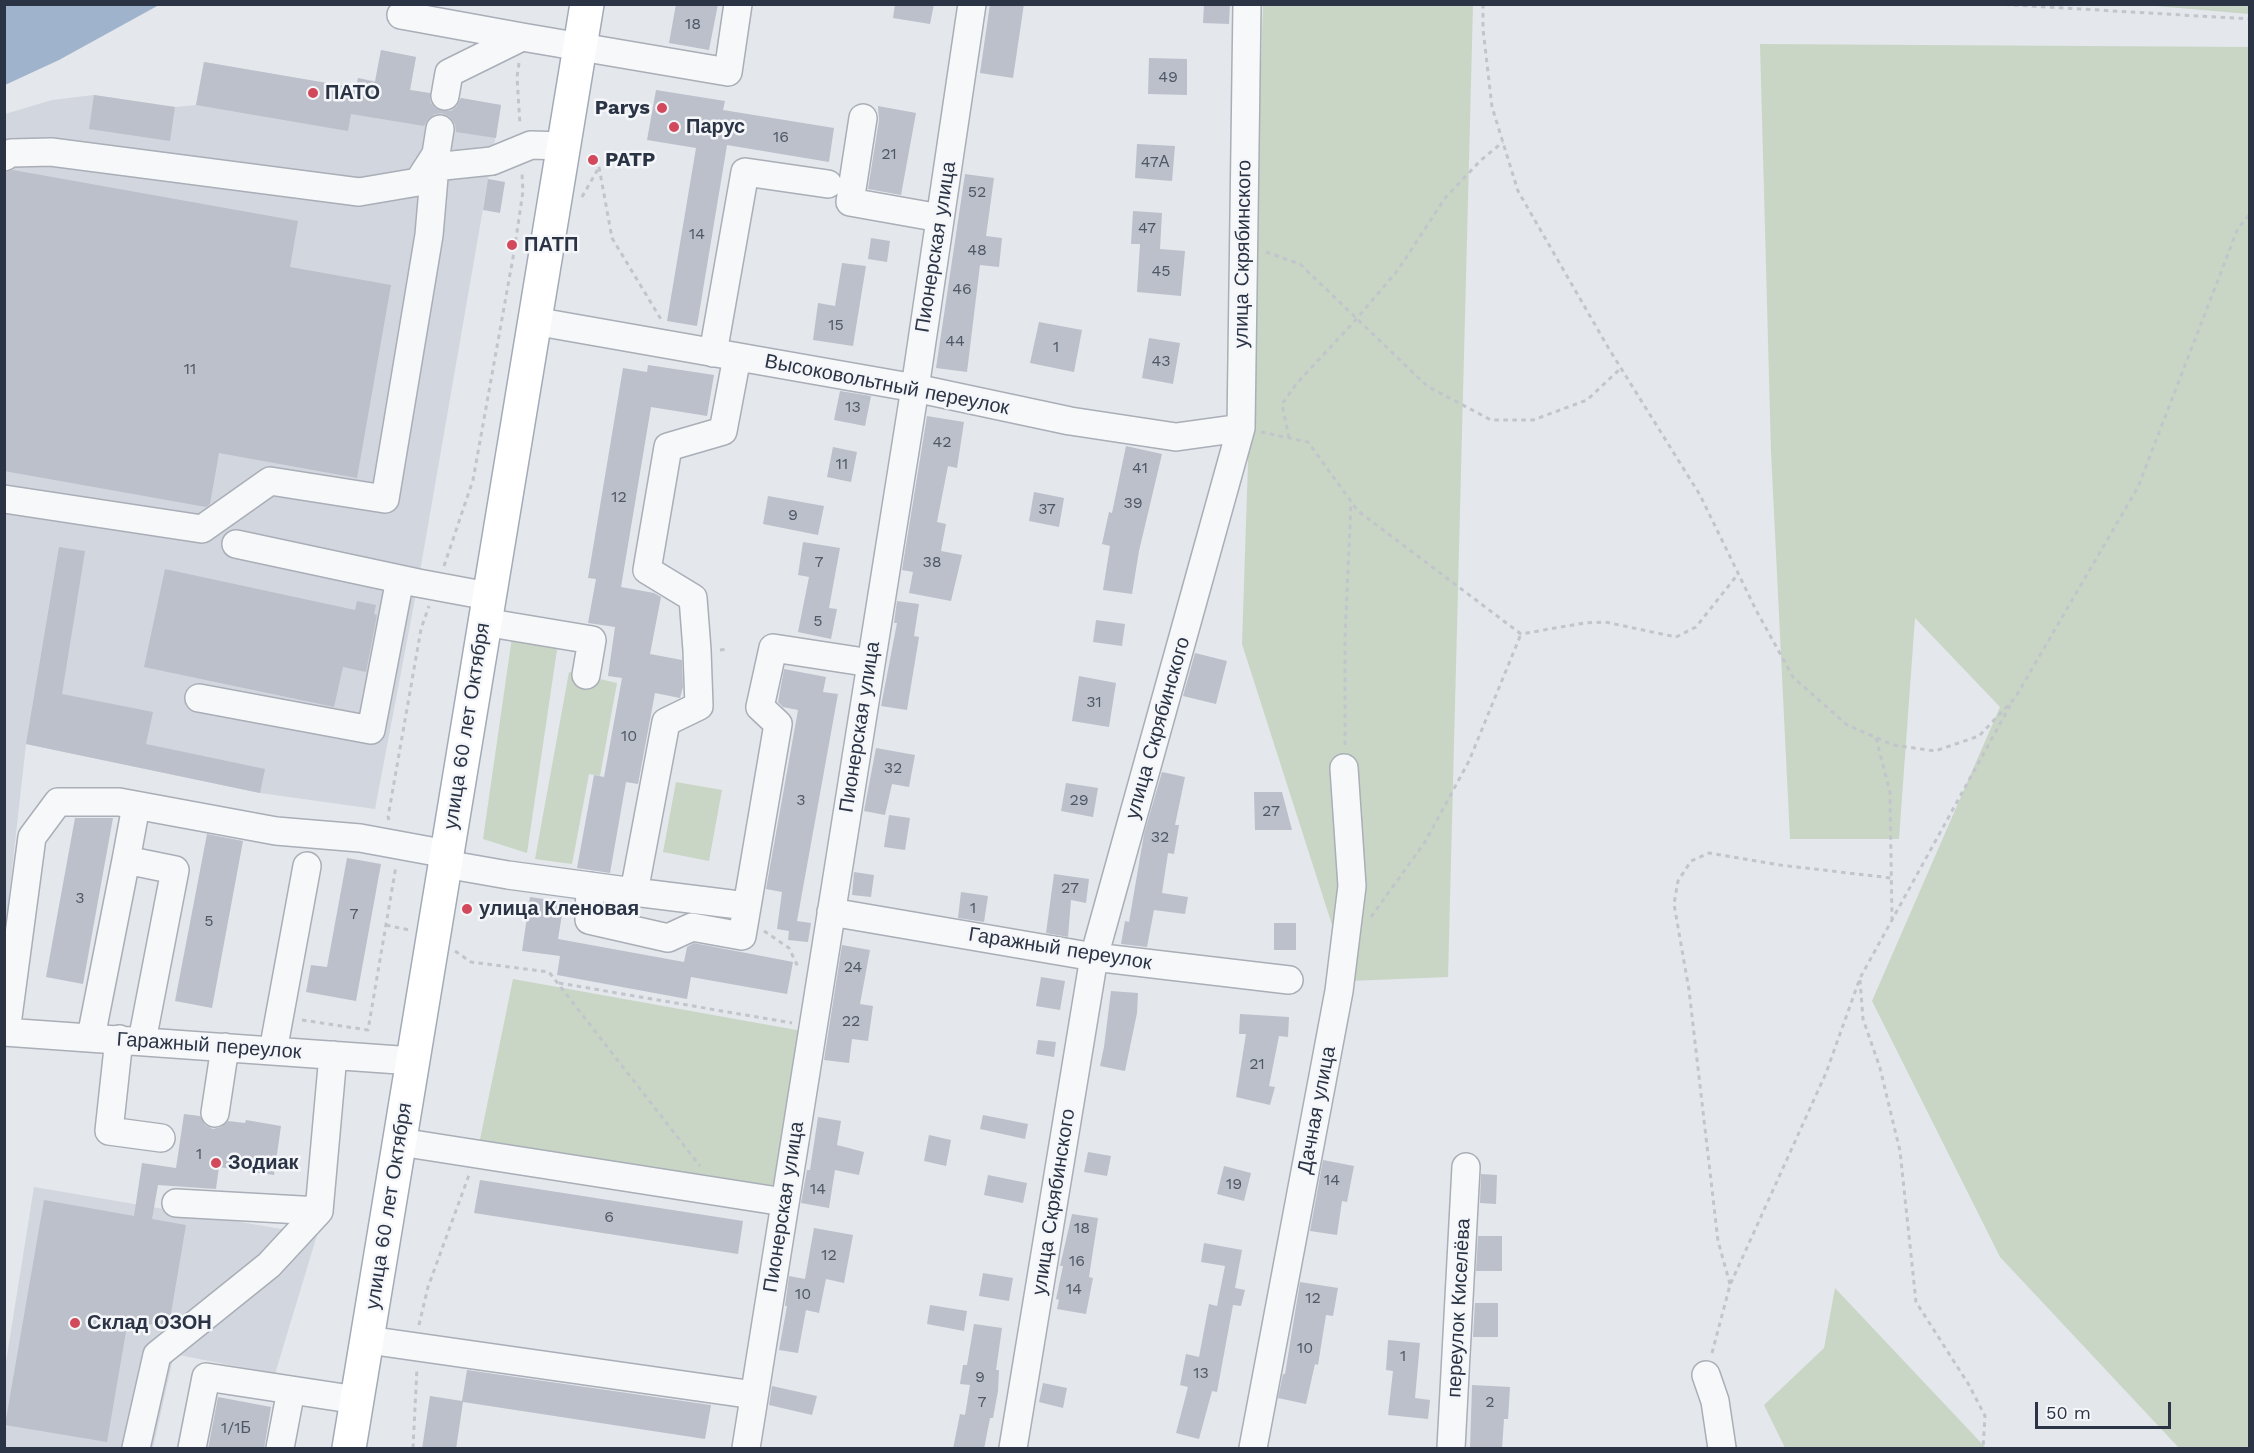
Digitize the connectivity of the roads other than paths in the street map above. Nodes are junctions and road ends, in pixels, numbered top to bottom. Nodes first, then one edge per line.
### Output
1 (587, 4) edge
2 (738, 4) edge
3 (972, 4) edge
4 (1247, 4) edge
5 (401, 15) dead end
6 (522, 37) junction
7 (579, 48) junction
8 (446, 96) dead end
9 (863, 118) dead end
10 (563, 146) junction
11 (437, 150) junction
12 (4, 157) edge
13 (828, 184) dead end
14 (940, 218) junction
15 (534, 321) junction
16 (725, 355) junction
17 (915, 388) junction
18 (1241, 428) junction
19 (4, 499) edge
20 (236, 544) dead end
21 (400, 579) junction
22 (486, 609) junction
23 (871, 663) junction
24 (586, 675) dead end
25 (199, 698) dead end
26 (1344, 768) road end
27 (136, 806) junction
28 (446, 859) junction
29 (126, 861) junction
30 (307, 866) dead end
31 (590, 886) junction
32 (634, 892) junction
33 (831, 912) junction
34 (755, 913) junction
35 (1094, 957) junction
36 (1289, 980) dead end
37 (5, 1032) edge
38 (91, 1037) junction
39 (131, 1040) junction
40 (225, 1047) junction
41 (273, 1051) junction
42 (333, 1055) junction
43 (413, 1061) junction
44 (215, 1113) dead end
45 (161, 1138) dead end
46 (400, 1142) junction
47 (1466, 1167) dead end
48 (784, 1202) junction
49 (176, 1203) dead end
50 (319, 1211) junction
51 (368, 1340) junction
52 (1706, 1375) road end
53 (291, 1390) junction
54 (754, 1395) junction
55 (357, 1400) junction
56 (136, 1449) edge
57 (192, 1449) edge
58 (280, 1449) edge
59 (349, 1449) edge
60 (746, 1449) edge
61 (1013, 1449) edge
62 (1253, 1449) edge
63 (1451, 1449) edge
64 (1722, 1449) edge

1 - 7 main road, улица 60 лет Октября
2 - 7 street
3 - 14 street, Пионерская улица
4 - 18 street, улица Скрябинского
5 - 6 street
6 - 7 street
6 - 8 street
7 - 10 main road, улица 60 лет Октября
9 - 14 street
10 - 11 street
10 - 15 main road, улица 60 лет Октября
11 - 12 street
11 - 19 street
13 - 16 street
14 - 17 street, Пионерская улица
15 - 16 street, Высоковольтный переулок
15 - 22 main road, улица 60 лет Октября
16 - 17 street, Высоковольтный переулок
16 - 32 street
17 - 18 street, Высоковольтный переулок
17 - 23 street, Пионерская улица
18 - 35 street, улица Скрябинского
20 - 21 street
21 - 22 street
21 - 25 street
22 - 24 street
22 - 28 main road, улица 60 лет Октября
23 - 33 street, Пионерская улица
23 - 34 street
26 - 62 street, Дачная улица
27 - 28 street
27 - 29 street
27 - 37 street
28 - 31 street
28 - 43 main road, улица 60 лет Октября
29 - 38 street
29 - 39 street
30 - 41 street
31 - 32 street
31 - 34 street
32 - 34 street
33 - 35 street, Гаражный переулок
33 - 48 street, Пионерская улица
35 - 36 street, Гаражный переулок
35 - 61 street, улица Скрябинского
37 - 38 street, Гаражный переулок
38 - 39 street, Гаражный переулок
39 - 40 street, Гаражный переулок
39 - 45 street
40 - 41 street, Гаражный переулок
40 - 44 street
41 - 42 street, Гаражный переулок
42 - 43 street, Гаражный переулок
42 - 50 street
43 - 46 main road, улица 60 лет Октября
46 - 48 street
46 - 51 main road, улица 60 лет Октября
47 - 63 street, переулок Киселёва
48 - 54 street, Пионерская улица
49 - 50 street
50 - 56 street
51 - 54 street
51 - 55 main road, улица 60 лет Октября
52 - 64 street
53 - 55 street
53 - 57 street
53 - 58 street
54 - 60 street, Пионерская улица
55 - 59 main road, улица 60 лет Октября

